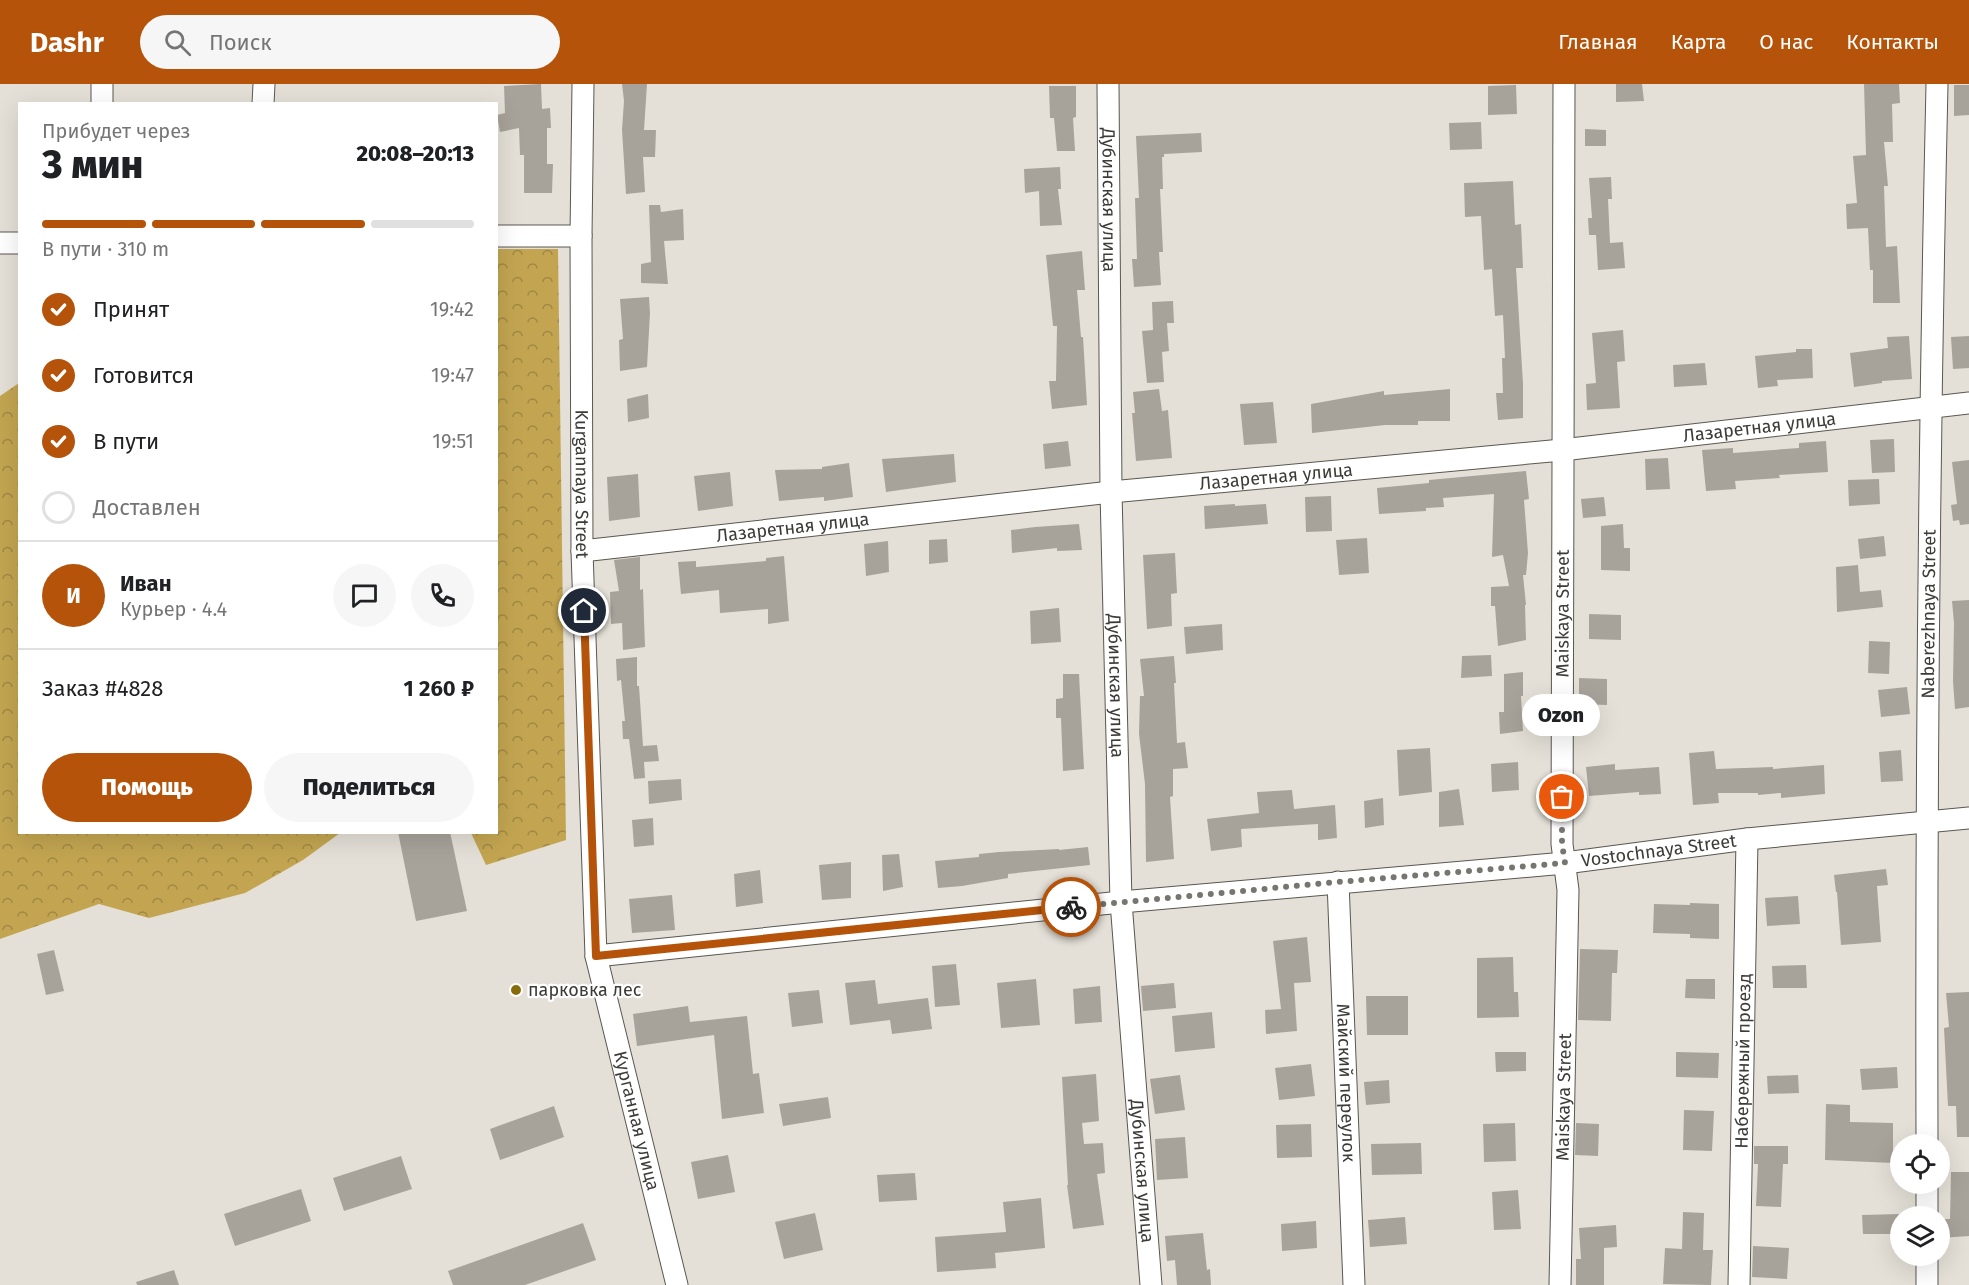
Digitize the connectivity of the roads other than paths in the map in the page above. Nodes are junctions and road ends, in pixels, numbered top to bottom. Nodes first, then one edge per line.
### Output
1 (102, 84) edge
2 (264, 84) edge
3 (583, 84) edge
4 (1108, 84) edge
5 (1564, 84) edge
6 (1936, 84) edge
7 (102, 102) edge
8 (263, 102) edge
9 (498, 236) edge
10 (581, 236) junction
11 (0, 243) edge
12 (18, 243) edge
13 (1969, 403) edge
14 (1930, 407) junction
15 (1562, 450) junction
16 (1110, 492) junction
17 (582, 551) junction
18 (1969, 818) edge
19 (1926, 823) junction
20 (1748, 838) junction
21 (1565, 863) junction
22 (1338, 882) junction
23 (1121, 902) junction
24 (596, 956) junction
25 (1927, 1134) edge
26 (1927, 1266) edge
27 (677, 1285) edge
28 (1151, 1285) edge
29 (1354, 1285) edge
30 (1560, 1285) edge
31 (1739, 1285) edge
32 (1927, 1285) edge

1 - 7 street
2 - 8 street
3 - 10 street, Kurgannaya Street
4 - 16 street, Дубинская улица
5 - 15 street, Maiskaya Street
6 - 14 street, Naberezhnaya Street
9 - 10 street
10 - 17 street, Kurgannaya Street
11 - 12 street
13 - 14 street, Лазаретная улица
14 - 15 street, Лазаретная улица
14 - 19 street, Naberezhnaya Street
15 - 16 street, Лазаретная улица
15 - 21 street, Maiskaya Street
16 - 17 street, Лазаретная улица
16 - 23 street, Дубинская улица
17 - 24 street, Kurgannaya Street
18 - 19 street, Vostochnaya Street
19 - 20 street, Vostochnaya Street
19 - 25 street, Naberezhnaya Street
20 - 21 street, Vostochnaya Street
20 - 31 street, Набережный проезд
21 - 22 street, Vostochnaya Street
21 - 30 street, Maiskaya Street
22 - 23 street, Vostochnaya Street
22 - 29 street, Майский переулок
23 - 24 street, Vostochnaya Street
23 - 28 street, Дубинская улица
24 - 27 street, Курганная улица
26 - 32 street

